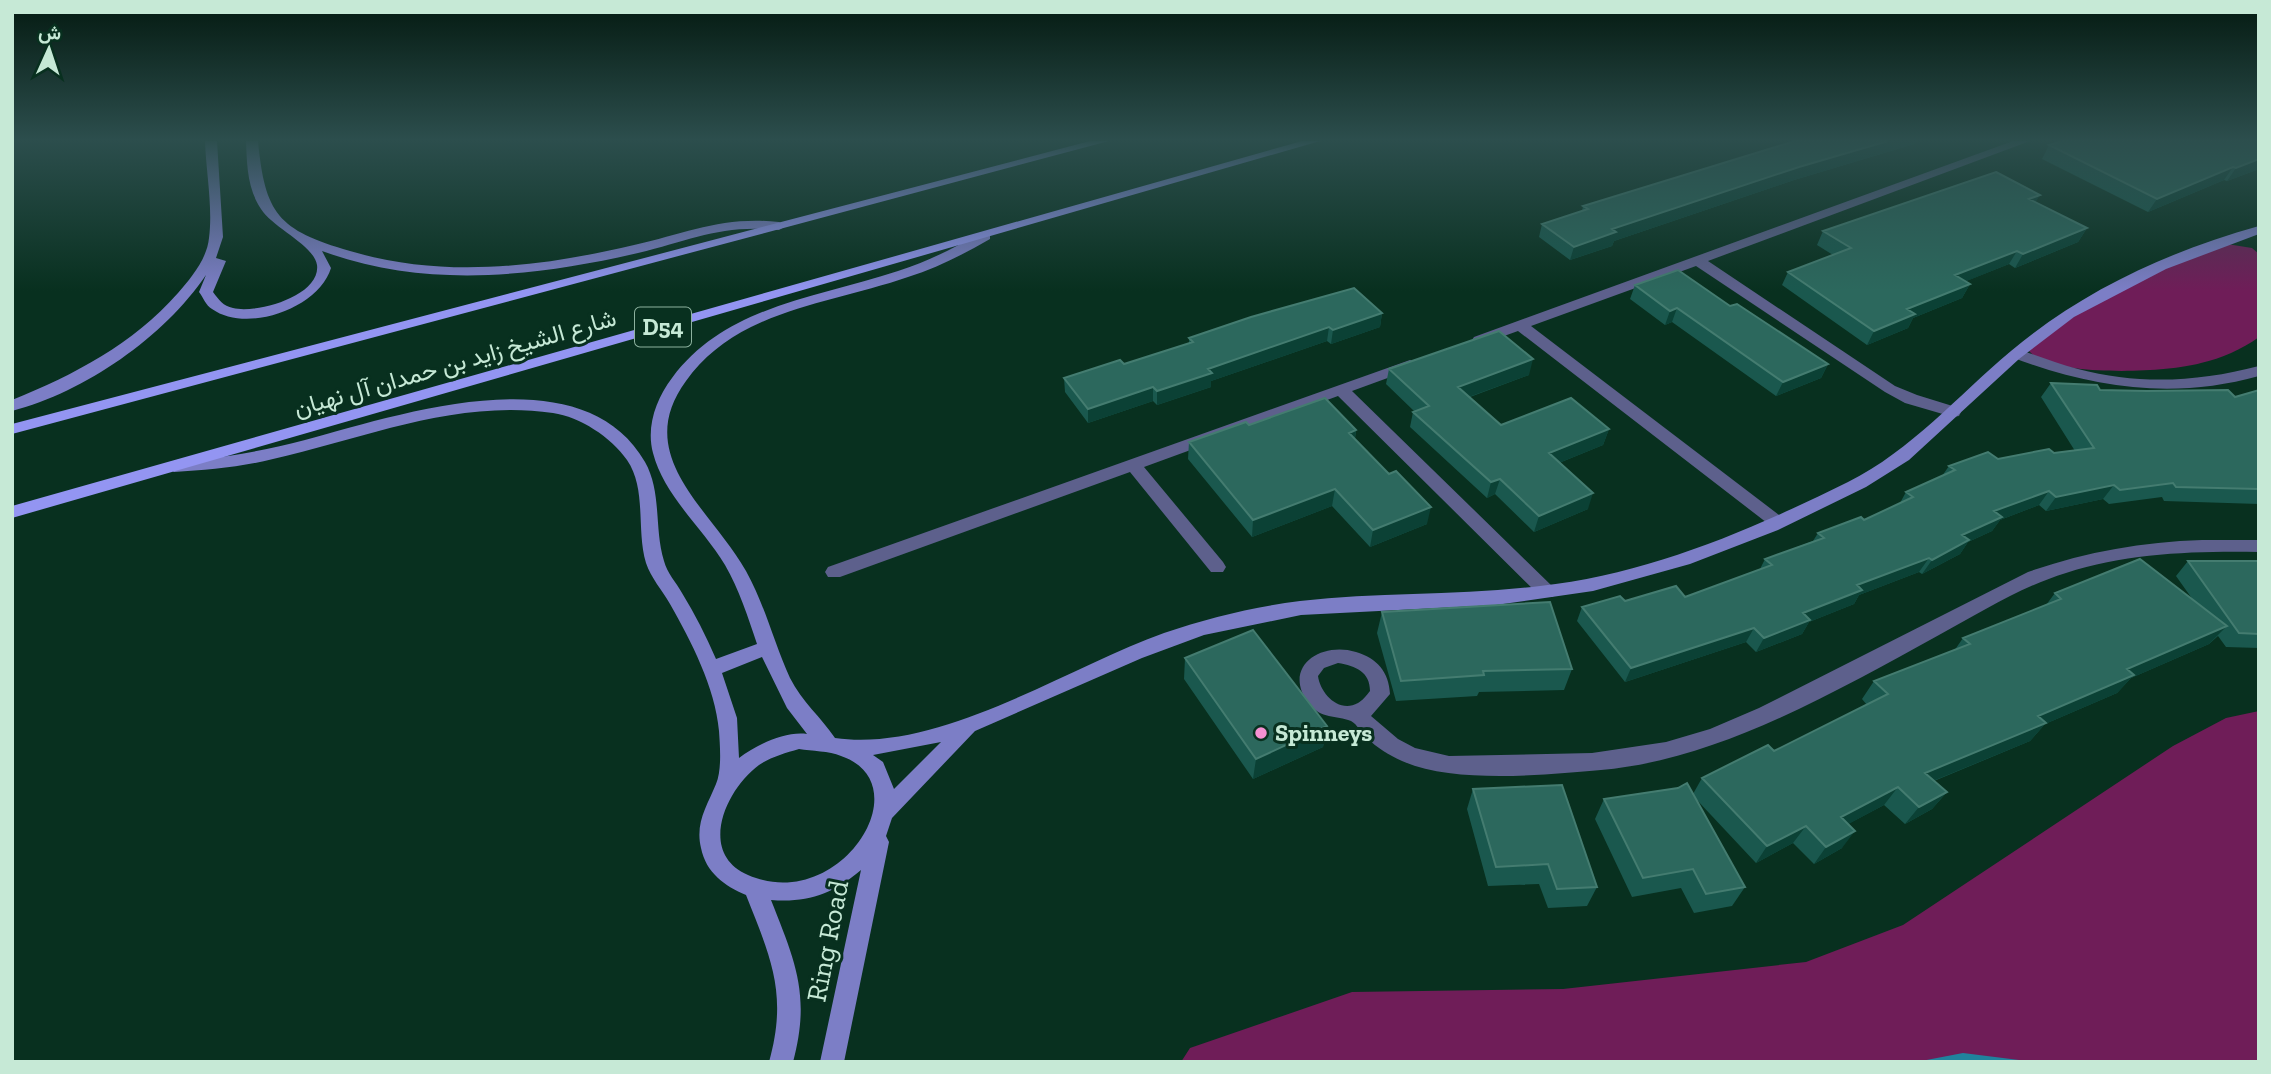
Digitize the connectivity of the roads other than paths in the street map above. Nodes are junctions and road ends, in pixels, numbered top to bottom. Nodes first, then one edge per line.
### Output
1 (212, 191) edge
2 (258, 191) edge
3 (912, 191) edge
4 (1140, 191) edge
5 (1886, 191) edge
6 (779, 226) junction
7 (2256, 234) edge
8 (985, 236) junction
9 (302, 239) junction
10 (214, 249) junction
11 (1697, 260) junction
12 (1520, 325) junction
13 (1469, 344) edge
14 (2016, 354) junction
15 (1430, 358) edge
16 (2259, 371) edge
17 (1341, 390) junction
18 (12, 406) edge
19 (1953, 412) junction
20 (12, 429) edge
21 (1133, 465) junction
22 (174, 466) junction
23 (12, 512) edge
24 (1777, 522) junction
25 (2259, 546) edge
26 (1217, 567) dead end
27 (834, 572) dead end
28 (1548, 592) junction
29 (769, 647) junction
30 (710, 669) junction
31 (1356, 713) dead end
32 (971, 725) junction
33 (826, 741) junction
34 (851, 749) junction
35 (727, 782) junction
36 (883, 821) junction
37 (755, 889) junction
38 (781, 1062) edge
39 (832, 1062) edge

1 - 10 street
2 - 9 street
3 - 6 main road, شارع الشيخ زايد بن حمدان آل نهيان
4 - 8 main road, شارع الشيخ زايد بن حمدان آل نهيان / D54
5 - 11 street
6 - 9 street
6 - 20 main road, شارع الشيخ زايد بن حمدان آل نهيان
7 - 14 street
8 - 22 main road, شارع الشيخ زايد بن حمدان آل نهيان / D54
8 - 29 street
9 - 10 street
10 - 18 street
11 - 12 street
11 - 19 street
12 - 13 street
12 - 24 street
14 - 16 street
14 - 19 street
15 - 17 street
17 - 21 street
17 - 28 street
19 - 24 street
21 - 26 street
21 - 27 street
22 - 23 main road, شارع الشيخ زايد بن حمدان آل نهيان / D54
22 - 30 street
24 - 28 street
25 - 31 street
28 - 32 street
29 - 30 street
29 - 33 street
30 - 35 street
32 - 34 street
32 - 36 street
33 - 34 street
33 - 35 street
34 - 36 street
35 - 37 street
36 - 37 street
36 - 39 street, Ring Road
37 - 38 street, Ring Road

